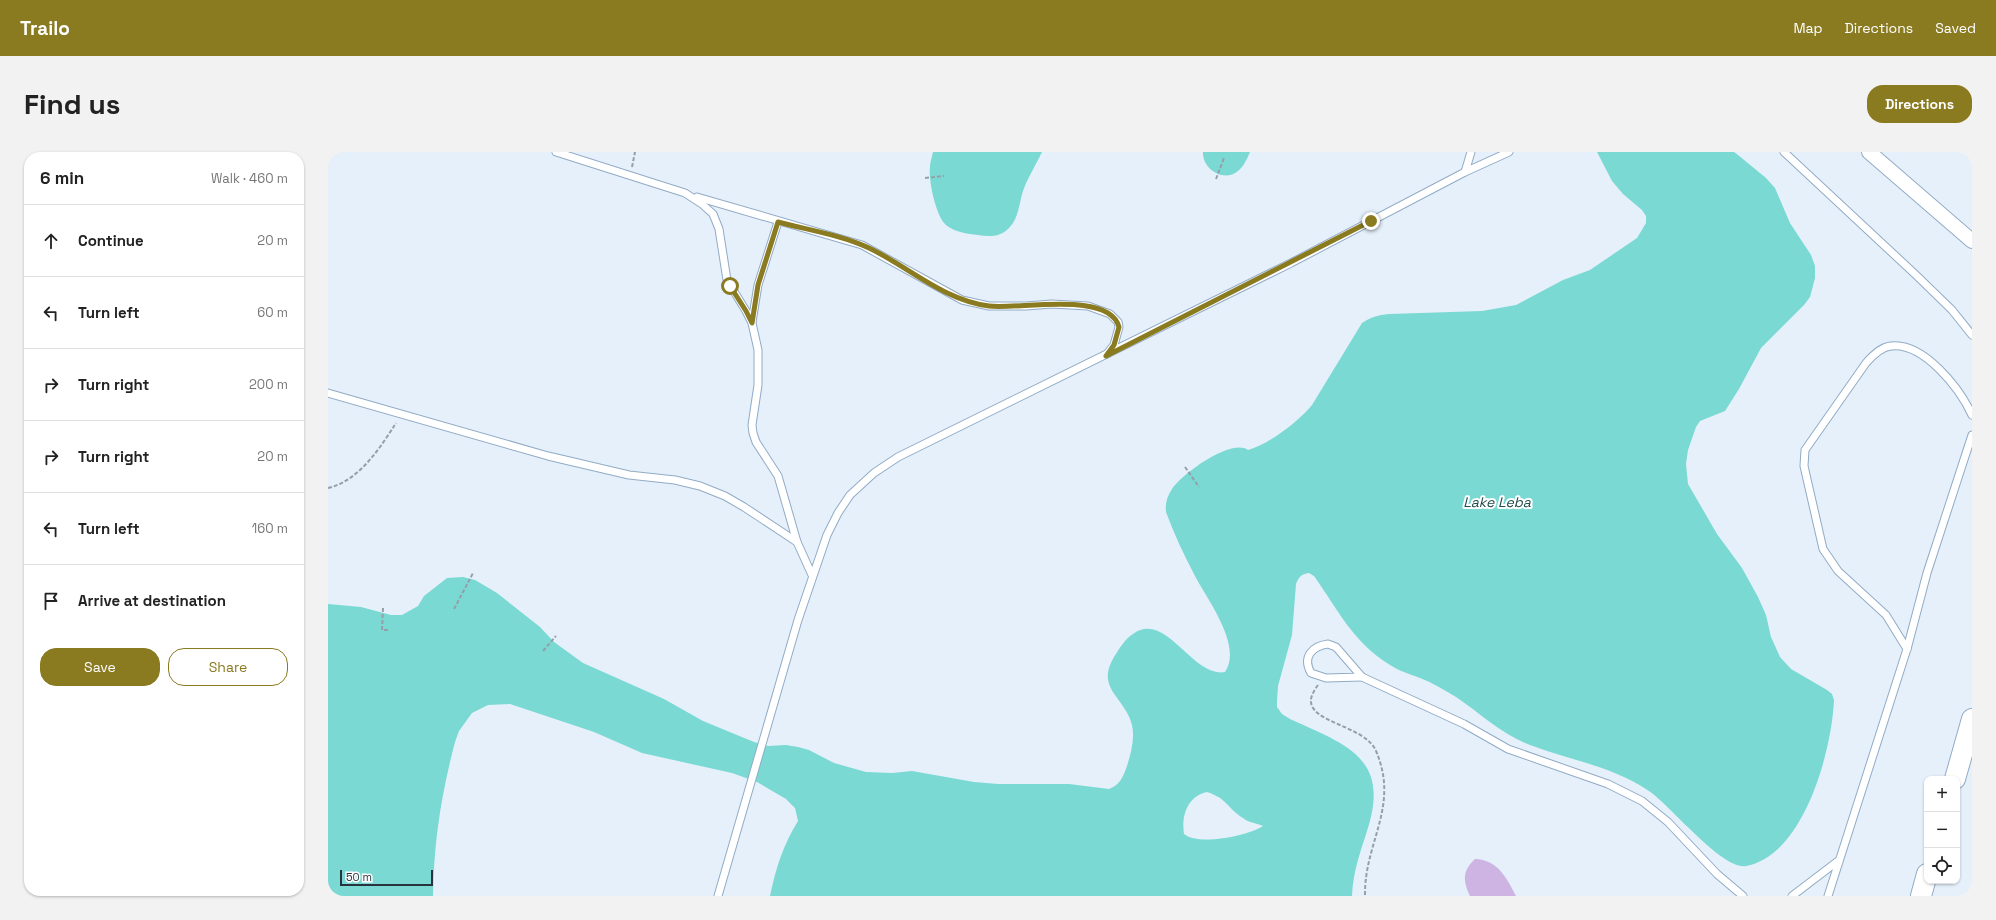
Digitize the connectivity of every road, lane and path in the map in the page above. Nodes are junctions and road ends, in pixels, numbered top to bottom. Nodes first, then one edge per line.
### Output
1 (556, 152) edge
2 (635, 152) edge
3 (1471, 152) edge
4 (1509, 152) edge
5 (1784, 152) edge
6 (1869, 152) edge
7 (1224, 158) dead end
8 (1465, 172) junction
9 (630, 176) junction
10 (944, 176) dead end
11 (925, 178) dead end
12 (1216, 179) dead end
13 (685, 193) junction
14 (778, 222) junction
15 (1972, 241) edge
16 (752, 323) junction
17 (1972, 335) edge
18 (1106, 356) junction
19 (328, 393) edge
20 (402, 415) junction
21 (1972, 415) edge
22 (1972, 435) edge
23 (1185, 467) dead end
24 (1199, 487) dead end
25 (328, 488) edge
26 (797, 542) junction
27 (473, 574) dead end
28 (812, 575) junction
29 (383, 608) dead end
30 (454, 609) dead end
31 (388, 630) dead end
32 (556, 636) dead end
33 (1907, 649) junction
34 (543, 651) dead end
35 (1322, 677) junction
36 (1362, 677) junction
37 (1972, 719) edge
38 (1956, 776) edge
39 (1838, 861) junction
40 (1924, 884) edge
41 (718, 896) edge
42 (1365, 896) edge
43 (1743, 896) edge
44 (1792, 896) edge
45 (1828, 896) edge
46 (1921, 896) edge

1 - 9 lane
2 - 9 path
3 - 8 lane
4 - 8 lane
5 - 17 lane
6 - 15 street
7 - 12 path
8 - 18 lane
9 - 13 lane
10 - 11 path
13 - 14 lane
13 - 16 lane
14 - 16 lane
14 - 18 lane
16 - 26 lane
18 - 28 lane
19 - 20 lane
20 - 25 path
20 - 26 lane
21 - 33 lane
22 - 33 lane
23 - 24 path
26 - 28 lane
27 - 30 path
28 - 41 lane
29 - 31 path
32 - 34 path
33 - 39 lane
35 - 36 lane
35 - 36 lane
35 - 42 path
36 - 43 lane
37 - 38 street
39 - 44 lane
39 - 45 lane
40 - 46 street

